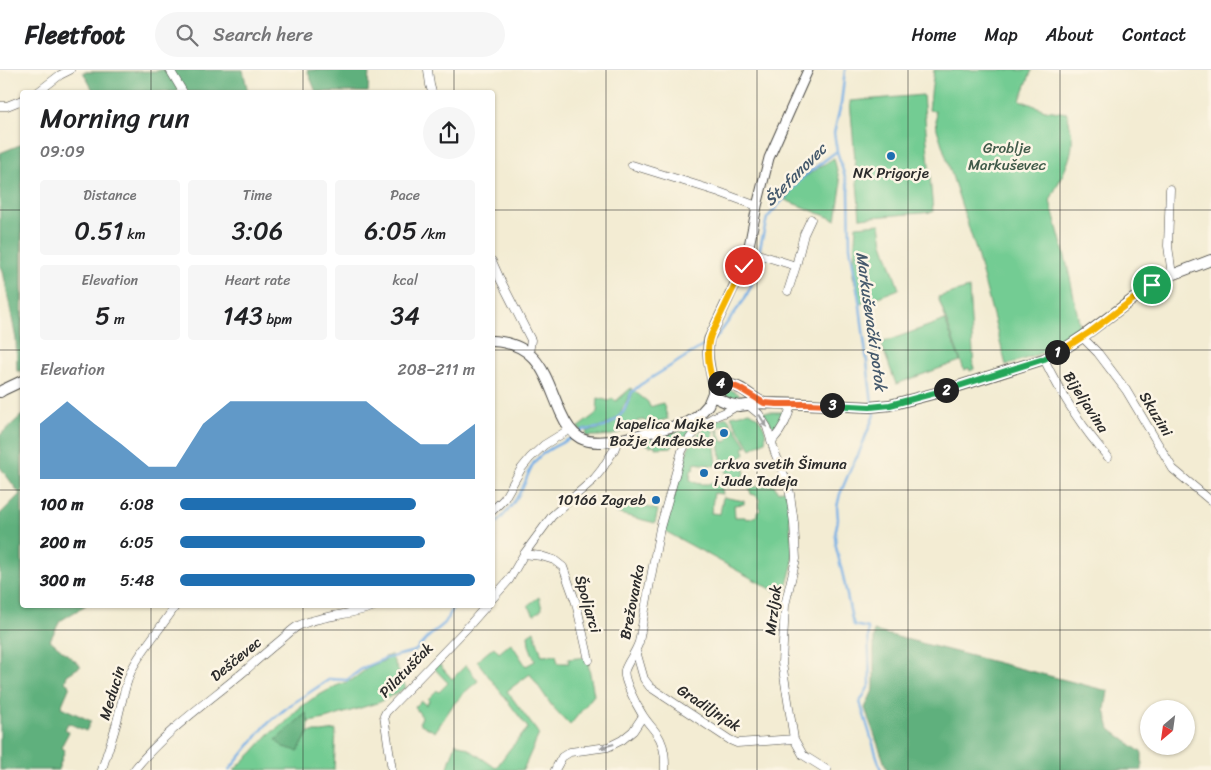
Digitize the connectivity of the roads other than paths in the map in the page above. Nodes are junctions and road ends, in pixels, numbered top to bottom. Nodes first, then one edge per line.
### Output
1 (70, 70) edge
2 (170, 70) edge
3 (428, 70) edge
4 (808, 70) edge
5 (60, 73) edge
6 (40, 90) edge
7 (182, 90) edge
8 (431, 90) edge
9 (20, 101) edge
10 (0, 106) edge
11 (632, 164) dead end
12 (1170, 189) dead end
13 (757, 206) junction
14 (811, 218) dead end
15 (751, 252) junction
16 (1211, 260) edge
17 (796, 266) junction
18 (495, 268) edge
19 (1172, 275) junction
20 (788, 291) dead end
21 (1082, 337) junction
22 (495, 341) edge
23 (529, 353) junction
24 (1044, 359) junction
25 (20, 382) edge
26 (713, 383) junction
27 (0, 392) edge
28 (746, 392) junction
29 (712, 396) junction
30 (764, 403) junction
31 (791, 404) junction
32 (742, 406) junction
33 (574, 433) junction
34 (618, 440) junction
35 (772, 441) junction
36 (1108, 457) dead end
37 (1211, 501) edge
38 (495, 508) edge
39 (524, 554) junction
40 (495, 596) edge
41 (174, 608) edge
42 (367, 608) edge
43 (484, 608) edge
44 (636, 650) junction
45 (589, 660) dead end
46 (642, 716) junction
47 (794, 739) junction
48 (102, 770) edge
49 (134, 770) edge
50 (392, 770) edge
51 (555, 770) edge
52 (665, 770) edge
53 (827, 770) edge

1 - 5 street
2 - 7 street
3 - 8 street
4 - 13 street
5 - 6 street
9 - 10 street
11 - 13 street
12 - 19 street
13 - 15 street
14 - 17 street
15 - 17 street
15 - 26 street
16 - 19 main road
17 - 20 street
18 - 23 street
19 - 21 main road
21 - 24 main road
21 - 37 street, Skuzini
22 - 23 main road
23 - 33 main road
24 - 31 main road
24 - 36 street, Bijeljavina
25 - 27 main road
26 - 28 main road
26 - 29 main road
28 - 30 main road
28 - 32 main road
29 - 32 main road
29 - 34 main road
30 - 31 main road
30 - 32 main road
31 - 35 street
32 -> 35 street, Mrzljak
32 - 44 street, Brežovanka
33 - 34 main road
33 - 38 street
34 - 39 street
35 - 47 street, Mrzljak
39 - 40 street
39 - 45 street, Špoljarci
41 - 48 street, Meducin
42 - 49 street, Deščevec
43 - 50 street, Pilatuščak
44 - 46 street, Brežovanka
44 - 47 street, Gradiljnjak
46 -> 51 street
46 - 52 street, Brežovanka
47 - 53 street, Mrzljak

